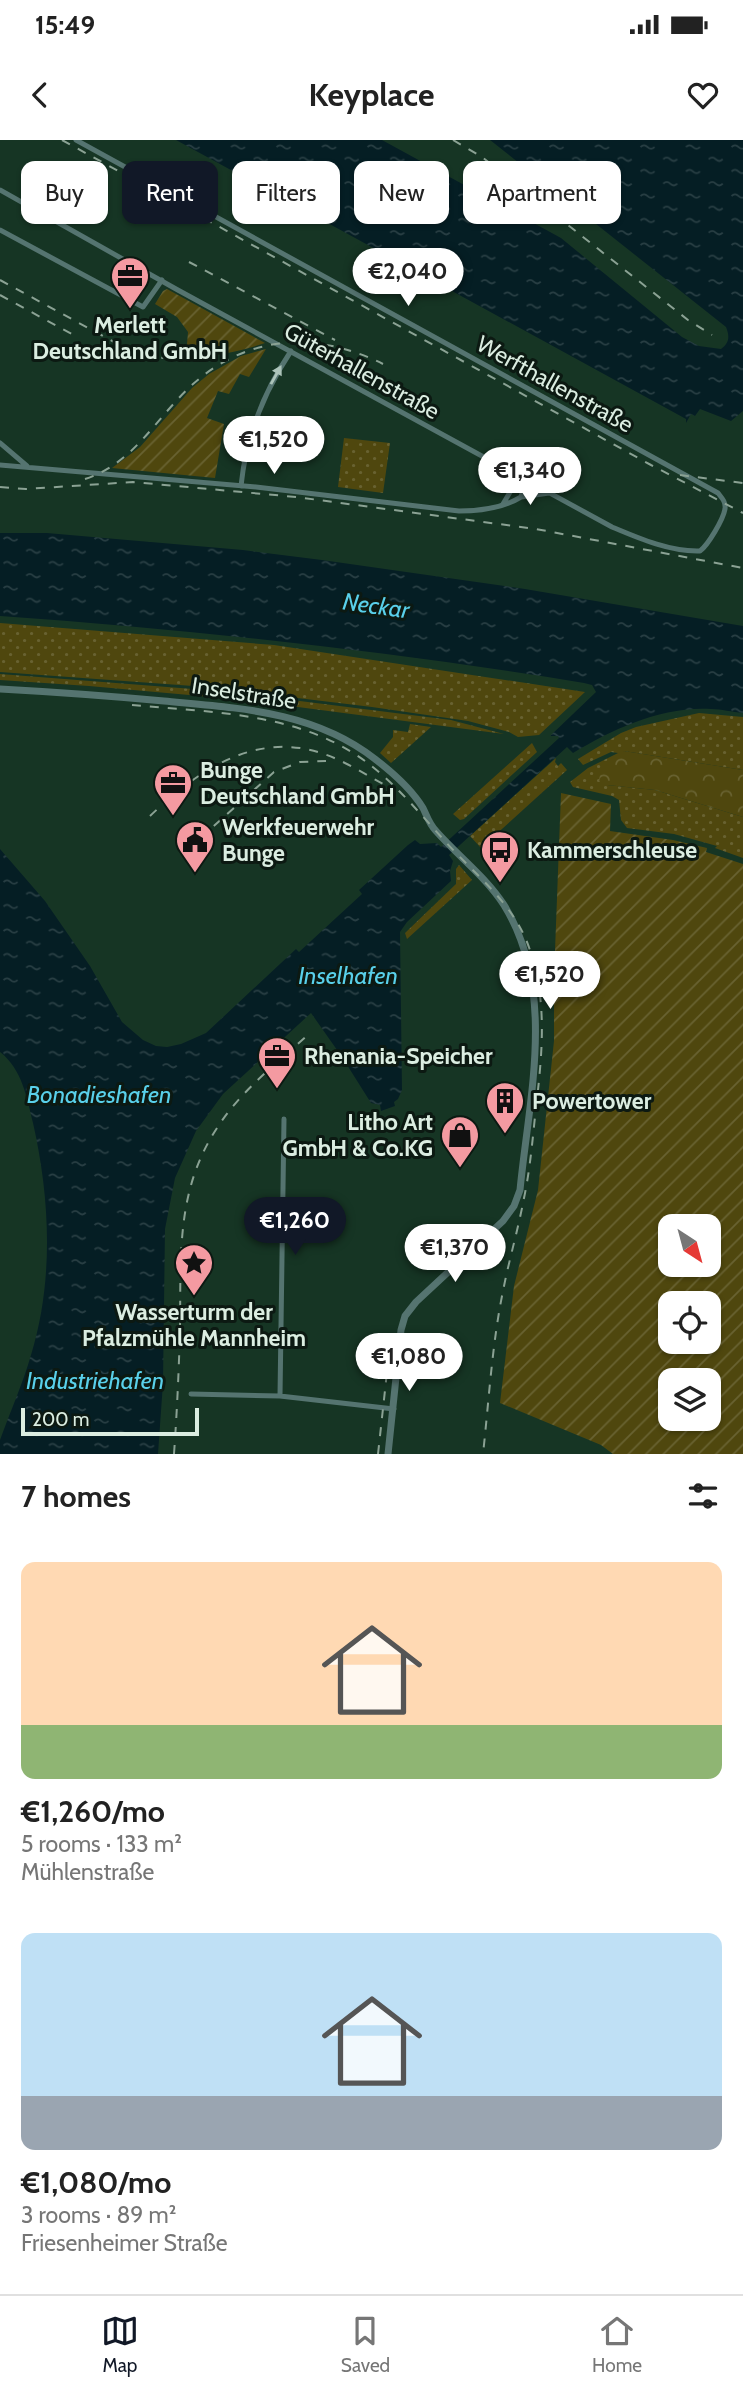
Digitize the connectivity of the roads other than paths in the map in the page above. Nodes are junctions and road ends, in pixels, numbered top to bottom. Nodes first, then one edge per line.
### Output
1 (76, 140) edge
2 (0, 190) edge
3 (0, 230) edge
4 (162, 280) junction
5 (290, 351) junction
6 (0, 443) edge
7 (0, 465) edge
8 (27, 466) junction
9 (519, 477) junction
10 (526, 481) junction
11 (241, 486) junction
12 (549, 493) junction
13 (521, 497) junction
14 (722, 498) joint
15 (503, 504) junction
16 (0, 689) edge
17 (284, 1119) dead end
18 (191, 1394) dead end
19 (280, 1396) junction
20 (394, 1409) junction
21 (388, 1454) edge

1 - 14 street, Werfthallenstraße
2 - 4 street, Güterhallenstraße
3 - 4 street
4 - 5 street, Güterhallenstraße
5 - 9 street, Güterhallenstraße
11 -> 5 street
6 - 8 street
7 - 8 street
8 - 11 street
9 - 10 street, Güterhallenstraße
9 - 15 street
10 - 12 street, Güterhallenstraße
10 - 13 street
11 - 15 street
12 - 13 street
12 - 14 street, Güterhallenstraße
13 - 15 street
16 - 20 street, Inselstraße
17 - 19 street
18 - 19 street
19 - 20 street
20 - 21 street, Inselstraße

